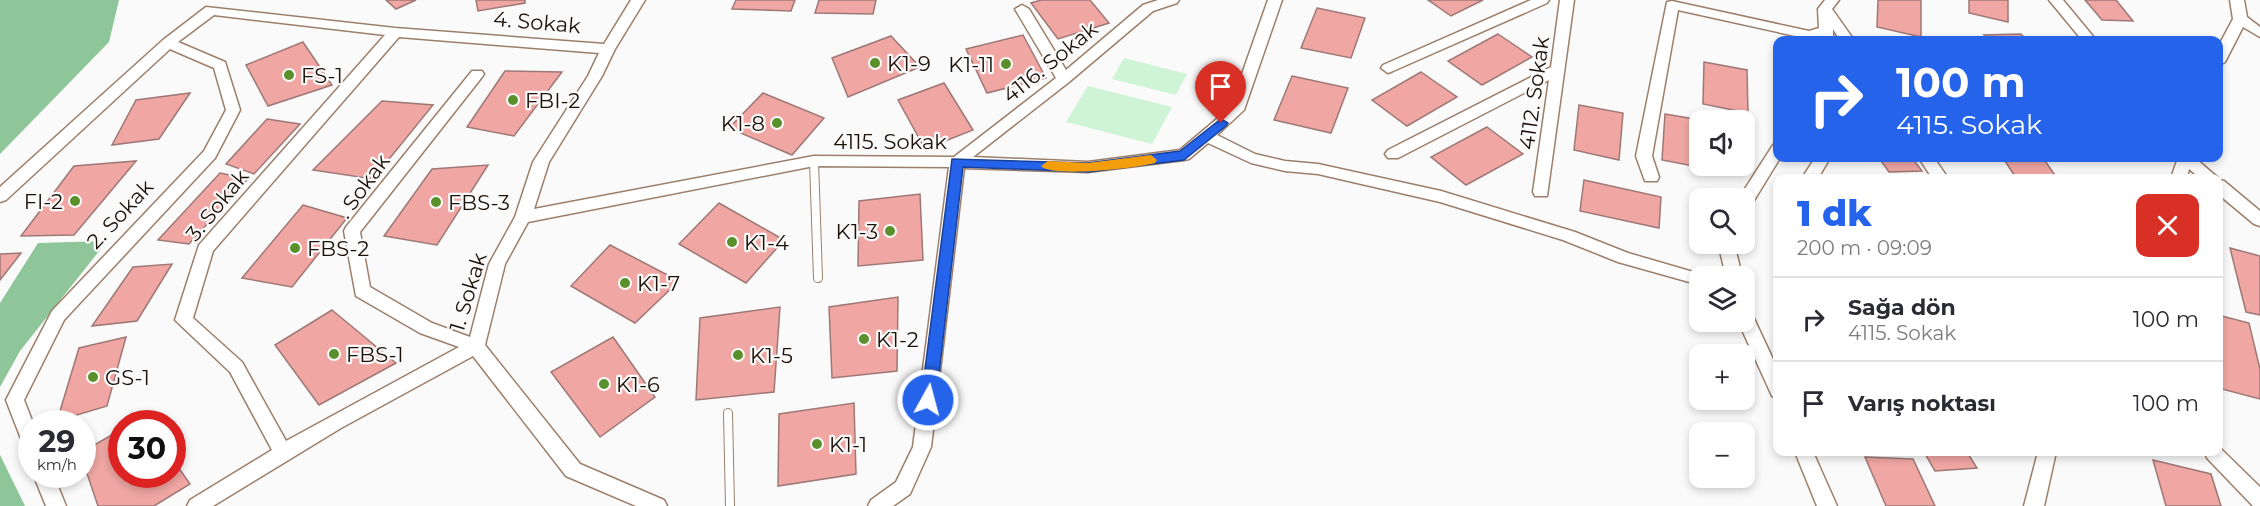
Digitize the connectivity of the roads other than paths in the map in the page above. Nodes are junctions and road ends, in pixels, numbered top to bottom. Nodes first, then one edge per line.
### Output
1 (638, 0) edge
2 (1172, 0) edge
3 (1275, 0) edge
4 (1542, 0) edge
5 (1568, 0) edge
6 (2056, 0) edge
7 (2237, 0) edge
8 (1828, 4) edge
9 (211, 5) edge
10 (1022, 9) dead end
11 (2240, 19) junction
12 (395, 32) junction
13 (2260, 33) edge
14 (1826, 36) edge
15 (1845, 36) edge
16 (2086, 36) edge
17 (168, 43) junction
18 (608, 49) junction
19 (2223, 52) edge
20 (1388, 68) dead end
21 (1558, 69) junction
22 (477, 74) dead end
23 (1064, 79) junction
24 (1206, 136) junction
25 (1393, 154) dead end
26 (1773, 157) edge
27 (814, 161) junction
28 (957, 162) junction
29 (2190, 162) edge
30 (2206, 174) edge
31 (1651, 177) dead end
32 (1753, 188) edge
33 (2223, 189) edge
34 (1541, 192) dead end
35 (0, 196) edge
36 (523, 217) junction
37 (2260, 220) edge
38 (1689, 276) edge
39 (818, 278) dead end
40 (1752, 332) edge
41 (476, 346) junction
42 (1773, 380) edge
43 (19, 410) edge
44 (728, 413) dead end
45 (283, 453) junction
46 (1806, 456) edge
47 (2046, 456) edge
48 (2218, 456) edge
49 (49, 488) edge
50 (2260, 500) edge
51 (56, 506) edge
52 (197, 506) edge
53 (657, 506) edge
54 (730, 506) edge
55 (878, 506) edge
56 (1827, 506) edge
57 (2034, 506) edge

1 - 18 street, 1. Sokak
2 - 23 street, 4116. Sokak
3 - 24 street, 4115. Sokak
4 - 20 street
5 - 21 street, 4112. Sokak
6 - 16 street
7 - 11 street
8 - 14 street
8 - 15 street
9 - 12 street, 4. Sokak
9 - 17 street
10 - 23 street
11 - 13 street
11 - 19 street
12 - 18 street, 4. Sokak
12 - 45 street, 3. Sokak
14 - 31 street
17 - 35 street
17 - 43 street, 2. Sokak
18 - 36 street, 1. Sokak
21 - 25 street
21 - 34 street, 4112. Sokak
22 - 41 street, . Sokak
23 - 28 street, 4116. Sokak
24 - 28 street, 4115. Sokak
24 - 38 street
26 - 32 street
27 - 28 street, 4115. Sokak
27 - 36 street, 4115. Sokak
27 - 39 lane
28 - 55 street
29 - 30 street
33 - 37 street
36 - 41 street, 1. Sokak
40 - 42 street
41 - 45 street, 1. Sokak
41 - 53 street
44 - 54 lane
45 - 52 street, 1. Sokak
46 - 56 street
47 - 57 street
48 - 50 street
49 - 51 street

